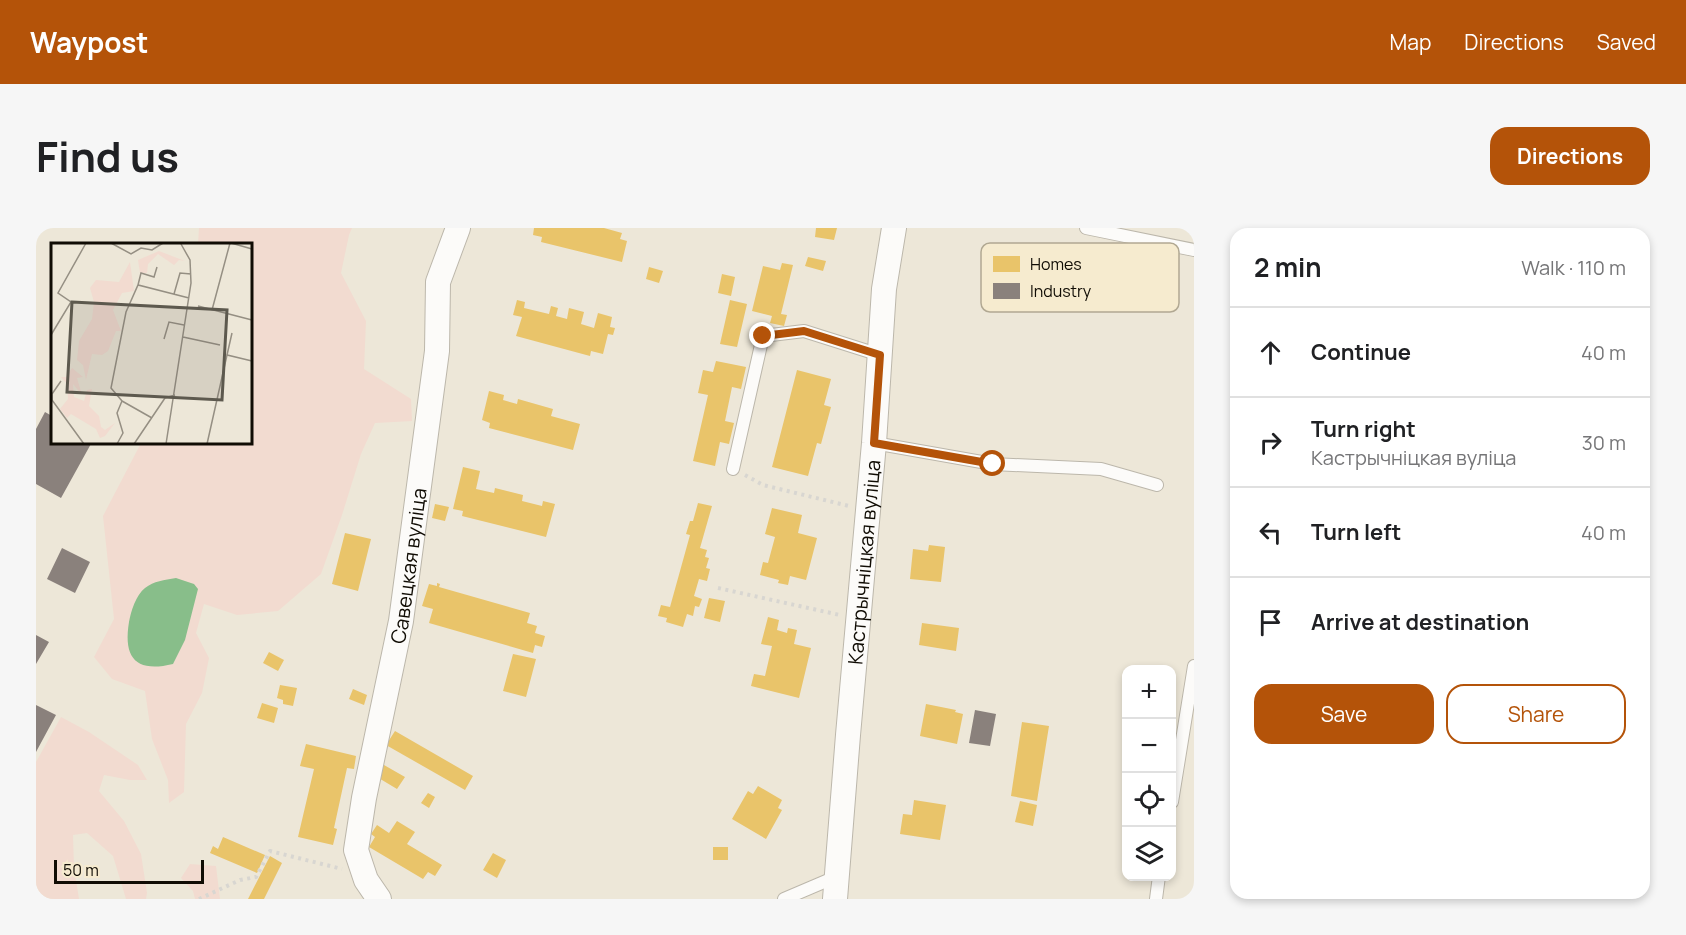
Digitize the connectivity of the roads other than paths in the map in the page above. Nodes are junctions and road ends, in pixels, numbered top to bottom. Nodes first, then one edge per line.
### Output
1 (458, 228) edge
2 (894, 228) edge
3 (1086, 228) edge
4 (1160, 243) edge
5 (1179, 247) edge
6 (1194, 250) edge
7 (880, 355) junction
8 (874, 443) junction
9 (733, 469) road end
10 (1157, 485) dead end
11 (1194, 666) edge
12 (1176, 777) edge
13 (1158, 881) edge
14 (837, 888) edge
15 (379, 899) edge
16 (784, 899) edge
17 (1156, 899) edge

1 - 15 street, Савецкая вуліца
2 - 7 street, Кастрычніцкая вуліца
3 - 4 lane
5 - 6 lane
7 - 8 street, Кастрычніцкая вуліца
7 - 9 lane
8 - 10 lane
8 - 14 street, Кастрычніцкая вуліца
11 - 12 lane
13 - 17 lane
14 - 16 lane

